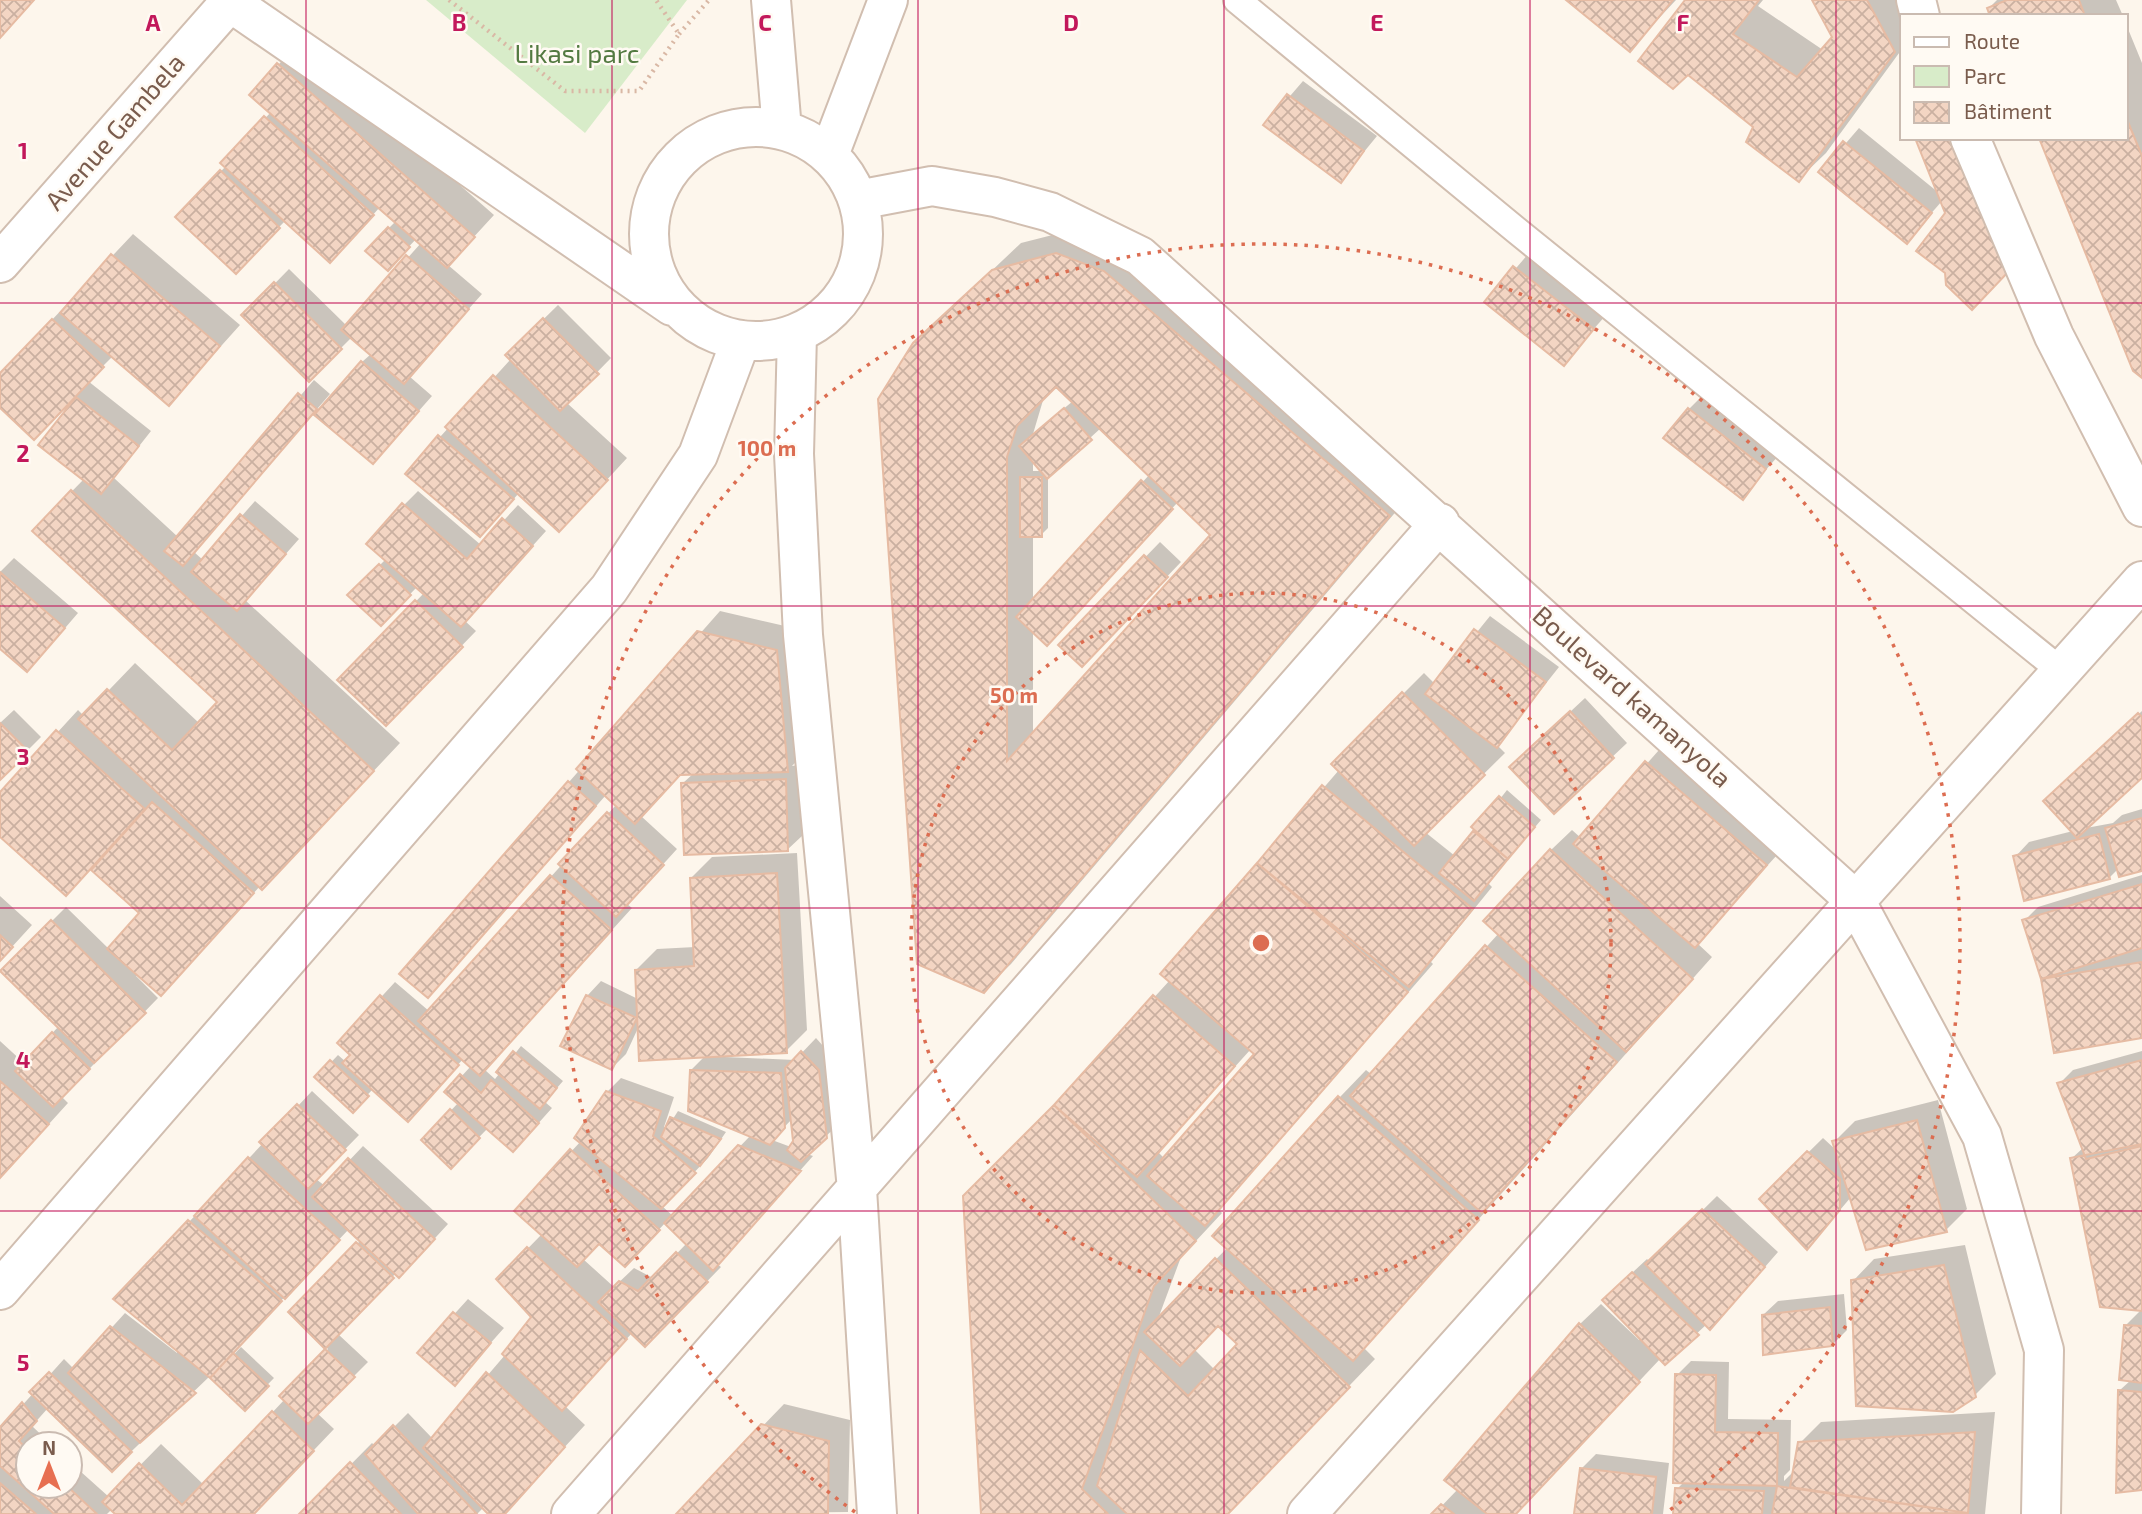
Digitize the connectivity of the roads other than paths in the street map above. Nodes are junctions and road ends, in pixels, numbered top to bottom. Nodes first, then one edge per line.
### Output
1 (771, 0) edge
2 (888, 0) edge
3 (1237, 0) edge
4 (228, 1) edge
5 (782, 130) junction
6 (1971, 140) edge
7 (830, 155) junction
8 (859, 200) junction
9 (0, 263) edge
10 (689, 318) junction
11 (797, 334) junction
12 (741, 340) junction
13 (2142, 507) edge
14 (1440, 523) junction
15 (2142, 581) edge
16 (2060, 670) junction
17 (1855, 900) junction
18 (857, 1189) junction
19 (0, 1290) edge
20 (570, 1514) edge
21 (877, 1514) edge
22 (1307, 1514) edge
23 (2041, 1514) edge

1 - 5 street
2 - 7 street
3 - 16 lane
4 - 9 street, Avenue Gambela
4 - 10 street
5 - 7 street
5 - 10 street
6 - 13 street
7 - 8 street
8 - 11 street
8 - 14 street, Boulevard kamanyola
10 - 12 street
11 - 12 street
11 - 18 street
12 - 19 street
14 - 17 street, Boulevard kamanyola
14 - 18 street
15 - 16 street
16 - 17 street
17 - 22 street
17 - 23 street, Boulevard kamanyola
18 - 20 street
18 - 21 street

